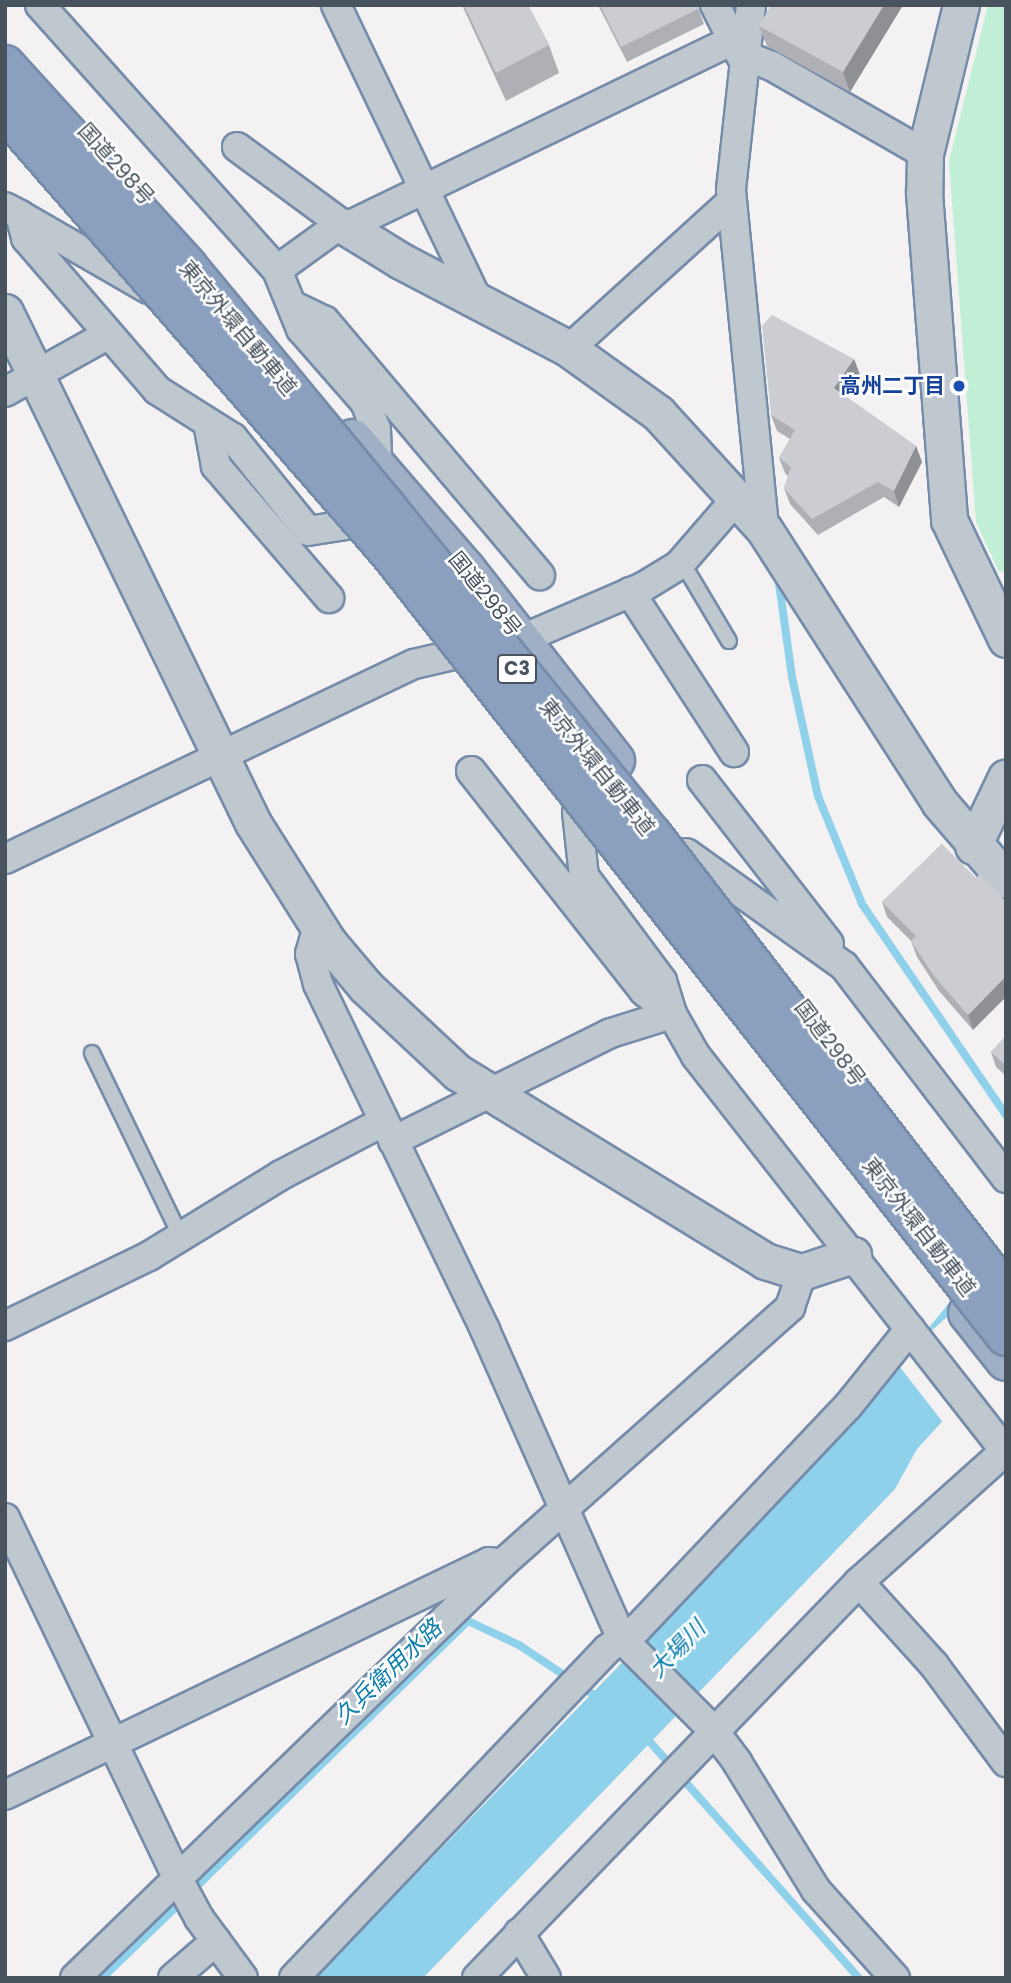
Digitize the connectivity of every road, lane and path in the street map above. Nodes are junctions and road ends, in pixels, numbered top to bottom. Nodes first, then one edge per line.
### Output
1 (40, 5) edge
2 (336, 5) edge
3 (715, 5) edge
4 (751, 5) edge
5 (961, 5) edge
6 (5, 45) edge
7 (739, 51) junction
8 (5, 65) edge
9 (5, 111) edge
10 (5, 135) edge
11 (237, 147) dead end
12 (925, 154) junction
13 (423, 186) junction
14 (732, 201) junction
15 (13, 211) edge
16 (344, 225) junction
17 (278, 270) junction
18 (148, 289) junction
19 (478, 301) junction
20 (294, 306) junction
21 (5, 312) edge
22 (107, 335) junction
23 (569, 349) junction
24 (20, 385) edge
25 (208, 423) junction
26 (377, 466) junction
27 (738, 497) junction
28 (345, 525) junction
29 (765, 529) junction
30 (682, 562) junction
31 (540, 575) dead end
32 (630, 592) junction
33 (328, 598) dead end
34 (522, 639) junction
35 (1006, 639) edge
36 (729, 641) dead end
37 (452, 659) junction
38 (734, 752) dead end
39 (220, 756) junction
40 (471, 771) dead end
41 (1006, 777) edge
42 (702, 780) dead end
43 (577, 812) junction
44 (973, 846) junction
45 (686, 853) junction
46 (5, 859) edge
47 (1006, 880) edge
48 (318, 926) junction
49 (844, 966) junction
50 (672, 1014) junction
51 (92, 1053) dead end
52 (488, 1092) junction
53 (388, 1131) junction
54 (1006, 1178) edge
55 (180, 1235) junction
56 (853, 1255) junction
57 (802, 1272) junction
58 (1002, 1275) edge
59 (5, 1326) edge
60 (910, 1329) junction
61 (1006, 1336) edge
62 (1006, 1360) edge
63 (1000, 1445) edge
64 (565, 1506) junction
65 (5, 1518) edge
66 (502, 1564) junction
67 (859, 1582) junction
68 (626, 1644) junction
69 (714, 1731) junction
70 (111, 1745) junction
71 (1006, 1762) edge
72 (5, 1795) edge
73 (177, 1877) junction
74 (519, 1933) junction
75 (216, 1941) junction
76 (75, 1978) edge
77 (173, 1978) edge
78 (243, 1978) edge
79 (294, 1978) edge
80 (477, 1978) edge
81 (546, 1978) edge
82 (895, 1978) edge

1 - 17 street
2 - 13 street
3 - 7 street
4 - 7 street
5 - 12 street
6 - 26 highway, 国道298号
7 - 12 street
7 - 13 street
7 - 14 street
8 - 58 highway, 東京外環自動車道 / C3, bridge
9 - 61 highway, 東京外環自動車道 / C3, bridge
10 - 18 highway
11 - 16 street
12 - 35 street
13 - 16 street
13 - 19 street
14 - 23 street
14 - 29 street
15 - 18 street
15 - 22 street
16 - 17 street
16 - 19 street
17 - 20 street
18 - 28 highway
19 - 23 street
20 - 26 street
20 - 31 street
21 - 24 street
22 - 24 street
22 - 25 street
23 - 27 street
24 - 39 street
25 - 28 street
25 - 33 street
26 - 34 highway, 国道298号
27 - 29 street
27 - 30 street
28 - 37 highway
29 - 44 street
30 - 32 street
30 - 36 lane
32 - 34 street
32 - 38 street
34 - 37 street
34 - 45 highway, 国道298号
37 - 39 street
37 - 43 highway
39 - 46 street
39 - 48 street
40 - 50 street
41 - 44 street
42 - 49 street
43 - 50 street
43 - 62 highway
44 - 47 street
45 - 49 street
45 - 58 highway, 国道298号
48 - 52 street
48 - 53 street
49 - 54 street
50 - 52 street
50 - 56 street
51 - 55 lane
52 - 53 street
52 - 57 street
53 - 55 street
53 - 64 street
55 - 59 street
56 - 57 street
56 - 60 street
57 - 64 street
60 - 63 street
60 - 68 street
63 - 67 street
64 - 66 street
64 - 68 street
65 - 70 street
66 - 70 street
66 - 73 street
67 - 69 street
67 - 71 street
68 - 69 street
68 - 79 street
69 - 74 street
69 - 82 street
70 - 72 street
70 - 73 street
73 - 75 street
73 - 76 street
74 - 80 street
74 - 81 street
75 - 77 street
75 - 78 street

